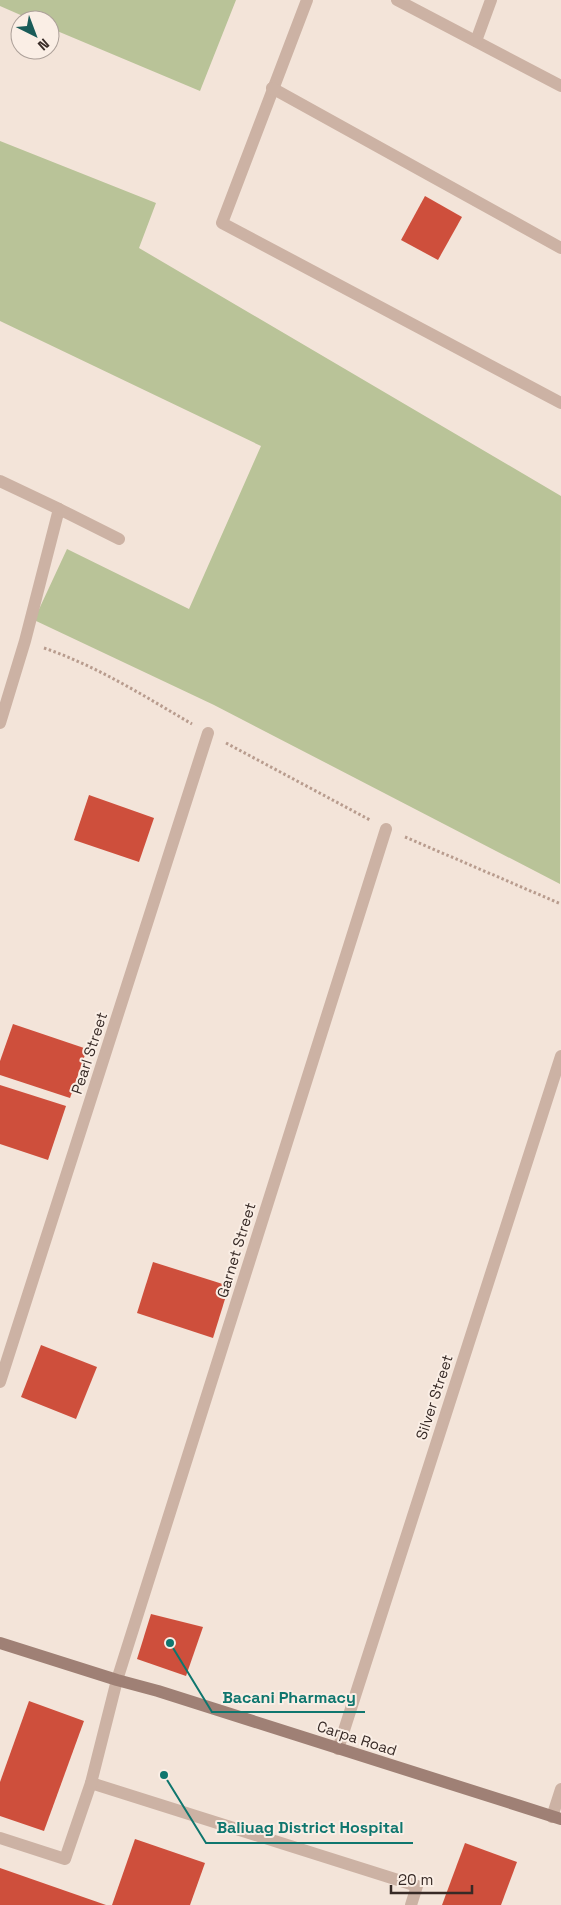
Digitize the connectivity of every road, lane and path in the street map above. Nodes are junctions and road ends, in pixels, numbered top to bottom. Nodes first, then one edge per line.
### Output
1 (307, 0) edge
2 (396, 0) edge
3 (491, 0) edge
4 (476, 40) junction
5 (561, 86) edge
6 (272, 88) junction
7 (561, 248) edge
8 (561, 403) edge
9 (0, 481) edge
10 (59, 509) junction
11 (119, 539) dead end
12 (25, 641) junction
13 (0, 723) edge
14 (208, 733) junction
15 (386, 829) junction
16 (561, 904) edge
17 (561, 1056) edge
18 (0, 1382) edge
19 (0, 1644) edge
20 (117, 1680) junction
21 (338, 1749) junction
22 (91, 1783) junction
23 (561, 1789) edge
24 (556, 1818) edge
25 (0, 1838) edge
26 (411, 1905) edge

1 - 6 street
2 - 4 street
3 - 4 street
4 - 5 street
6 - 7 street
6 - 8 street
9 - 10 street
10 - 11 street
10 - 12 street
12 - 13 street
12 - 14 path
14 - 15 path
14 - 18 street, Pearl Street
15 - 16 path
15 - 20 street, Garnet Street
17 - 21 street, Silver Street
19 - 20 street, Carpa Road
20 - 21 street, Carpa Road
20 - 22 street, Garnet Street
21 - 24 street, Carpa Road
22 - 25 street, Garnet Street
22 - 26 street
23 - 24 street

